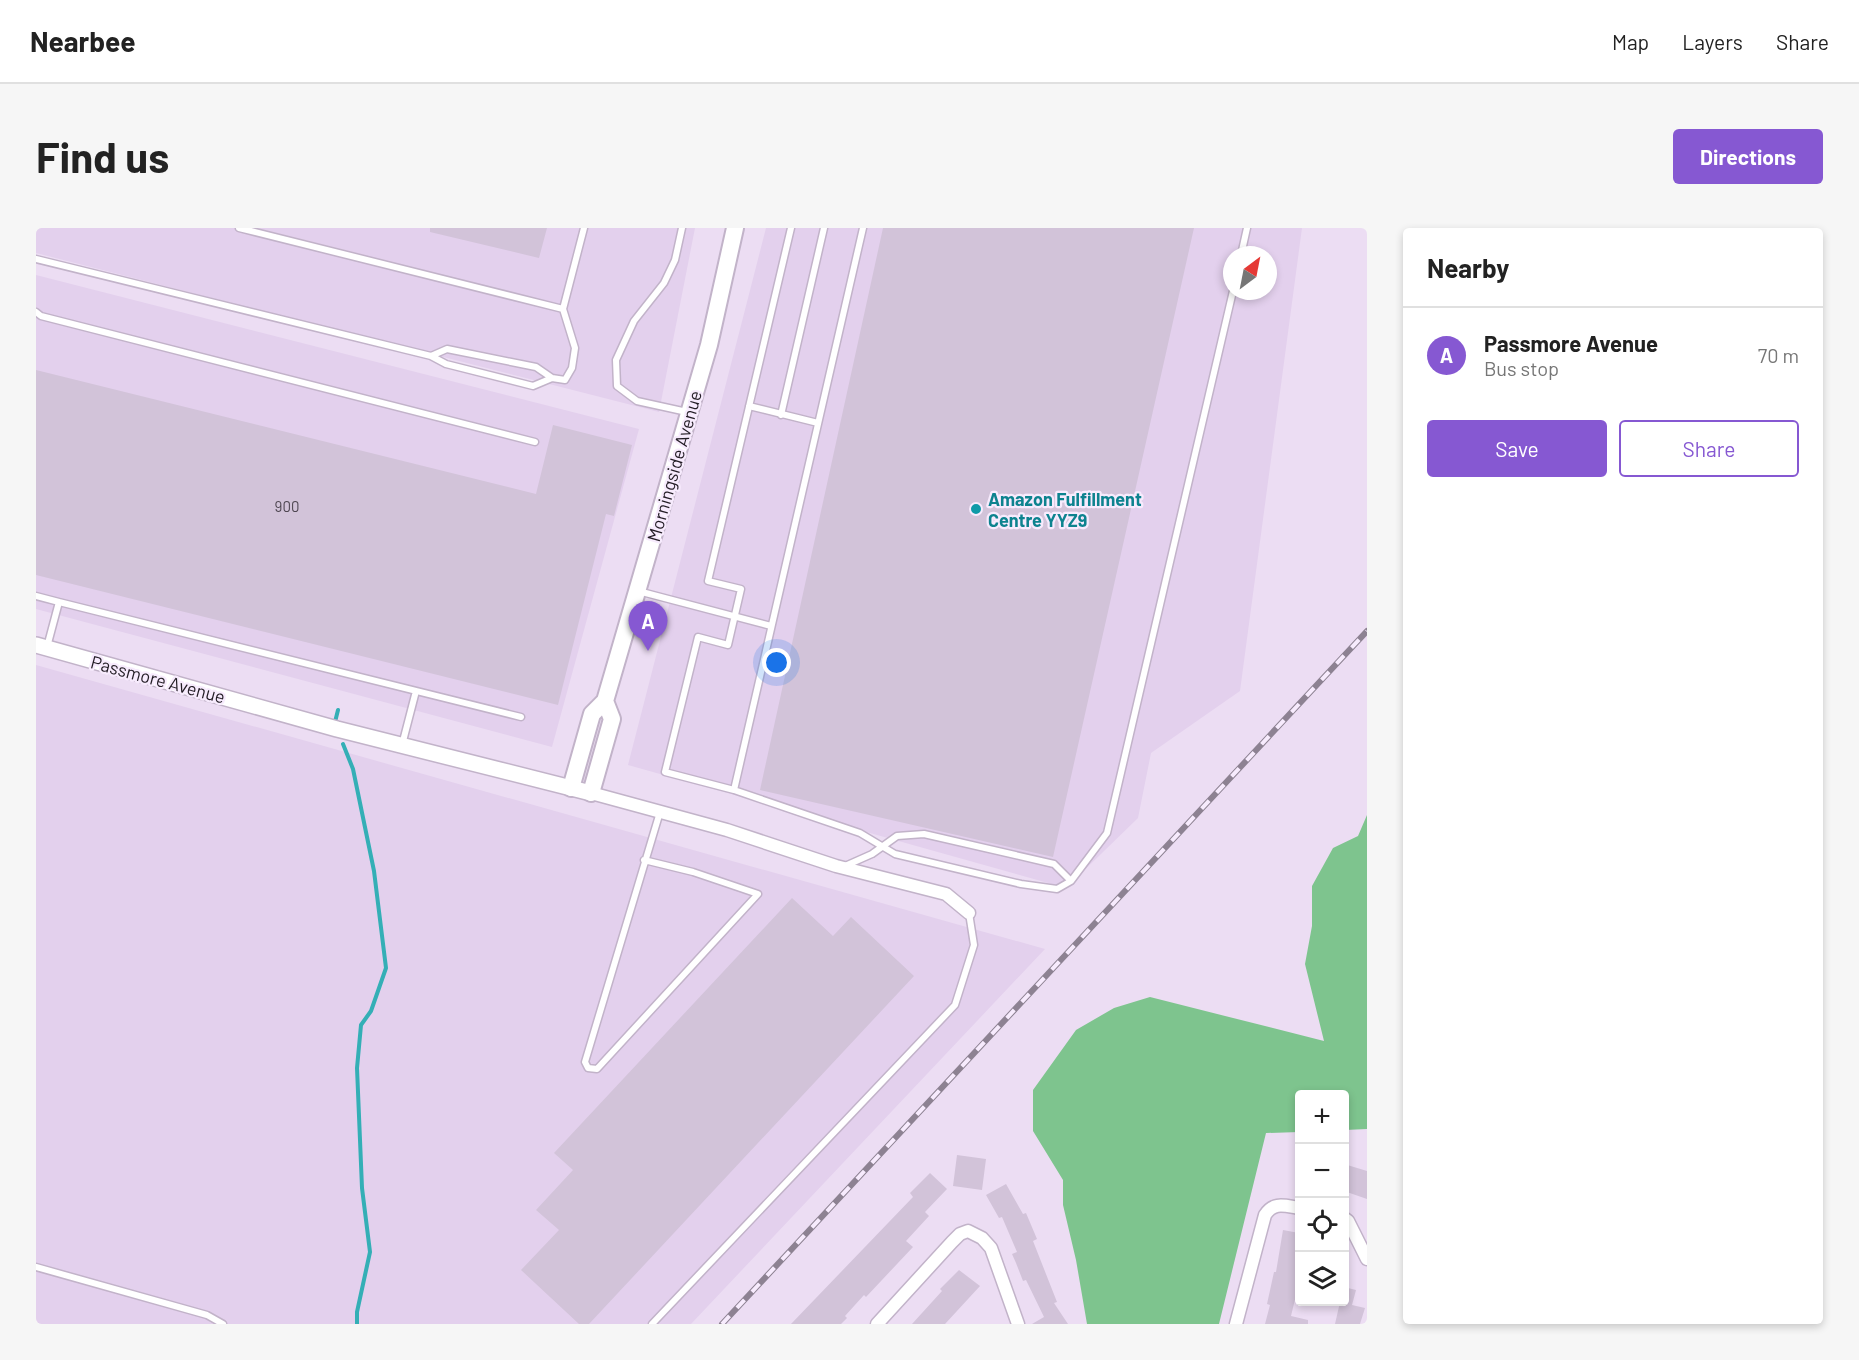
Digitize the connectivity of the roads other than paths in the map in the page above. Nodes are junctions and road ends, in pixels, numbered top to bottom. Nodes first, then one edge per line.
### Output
1 (239, 228) edge
2 (584, 228) edge
3 (682, 228) edge
4 (735, 228) edge
5 (791, 228) edge
6 (824, 228) edge
7 (863, 228) edge
8 (1247, 228) edge
9 (1243, 246) edge
10 (36, 259) edge
11 (1231, 300) edge
12 (563, 309) junction
13 (36, 312) edge
14 (431, 356) junction
15 (552, 378) junction
16 (749, 406) junction
17 (690, 413) junction
18 (781, 415) junction
19 (818, 423) junction
20 (535, 442) dead end
21 (637, 591) junction
22 (36, 596) edge
23 (59, 602) junction
24 (734, 617) junction
25 (771, 626) junction
26 (41, 647) edge
27 (416, 691) junction
28 (605, 701) junction
29 (521, 717) dead end
30 (402, 745) junction
31 (571, 788) junction
32 (734, 790) junction
33 (591, 793) junction
34 (660, 812) junction
35 (883, 845) junction
36 (644, 860) junction
37 (841, 867) junction
38 (1071, 881) junction
39 (969, 913) joint
40 (1295, 1207) edge
41 (1349, 1223) edge
42 (1367, 1259) edge
43 (36, 1267) edge
44 (223, 1324) edge
45 (651, 1324) edge
46 (877, 1324) edge
47 (1018, 1324) edge
48 (1236, 1324) edge

1 - 12 lane
2 - 12 lane
3 - 17 lane
4 - 17 main road, Morningside Avenue
5 - 16 lane
6 - 18 lane
7 - 19 lane
8 - 9 lane
10 - 14 lane
11 - 38 lane
12 - 15 lane
13 - 20 lane
14 - 15 lane
14 - 15 lane
16 - 18 lane
16 - 24 lane
17 - 21 main road, Morningside Avenue
18 - 19 lane
19 - 25 lane
21 - 24 lane
21 - 28 main road, Morningside Avenue
22 - 23 lane
23 - 26 lane
23 - 27 lane
24 - 25 lane
24 - 32 lane
25 - 32 lane
26 - 30 street, Passmore Avenue
27 - 29 lane
27 - 30 lane
28 - 31 main road, Morningside Avenue
28 - 33 main road, Morningside Avenue
30 - 31 street, Passmore Avenue
31 - 33 street, Passmore Avenue
32 - 35 lane
33 - 34 street, Passmore Avenue
34 - 36 lane
34 - 37 street, Passmore Avenue
35 - 37 lane
35 - 38 lane
35 - 38 lane
36 - 36 lane
37 - 39 street, Passmore Avenue
39 - 45 lane
40 - 48 street
41 - 42 street
43 - 44 lane
46 - 47 street

